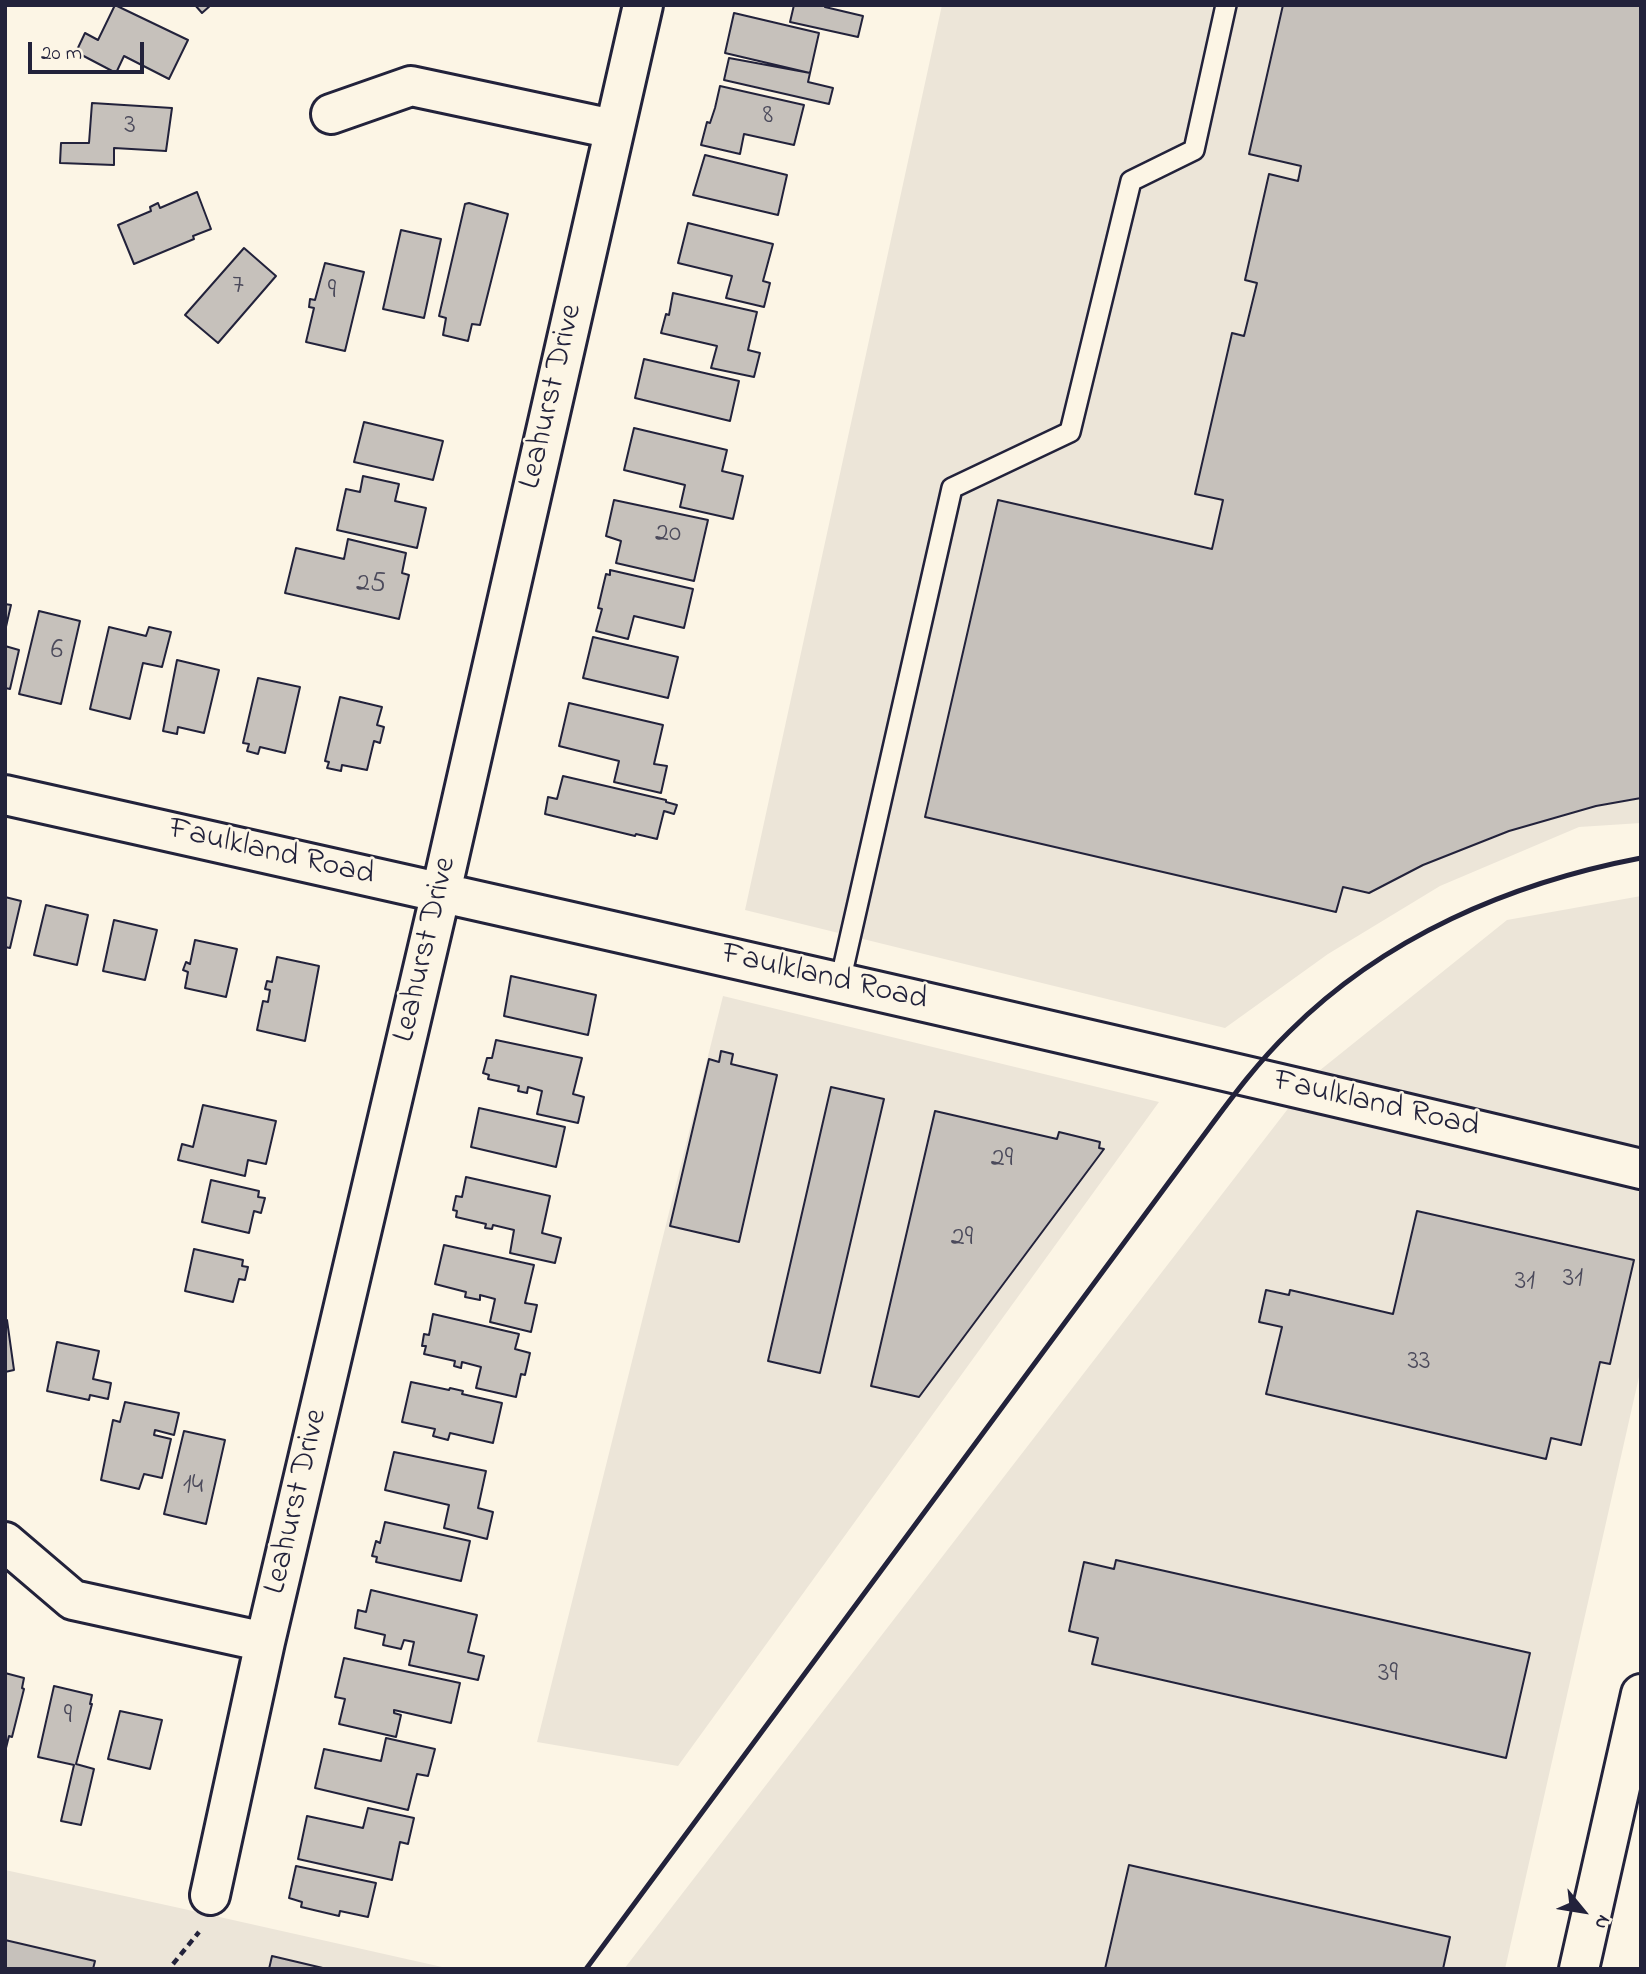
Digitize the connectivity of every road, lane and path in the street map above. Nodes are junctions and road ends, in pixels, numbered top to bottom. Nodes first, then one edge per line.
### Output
1 (643, 5) edge
2 (1226, 5) edge
3 (331, 114) dead end
4 (613, 129) junction
5 (5, 795) edge
6 (441, 892) junction
7 (840, 982) junction
8 (1641, 1169) edge
9 (5, 1542) edge
10 (265, 1642) junction
11 (1641, 1694) edge
12 (211, 1895) dead end
13 (1579, 1969) edge

1 - 4 street, Leahurst Drive
2 - 7 lane
3 - 4 street
4 - 6 street, Leahurst Drive
5 - 6 street, Faulkland Road
6 - 7 street, Faulkland Road
6 - 10 street, Leahurst Drive
7 - 8 street, Faulkland Road
9 - 10 street
10 - 12 street, Leahurst Drive
11 - 13 street

